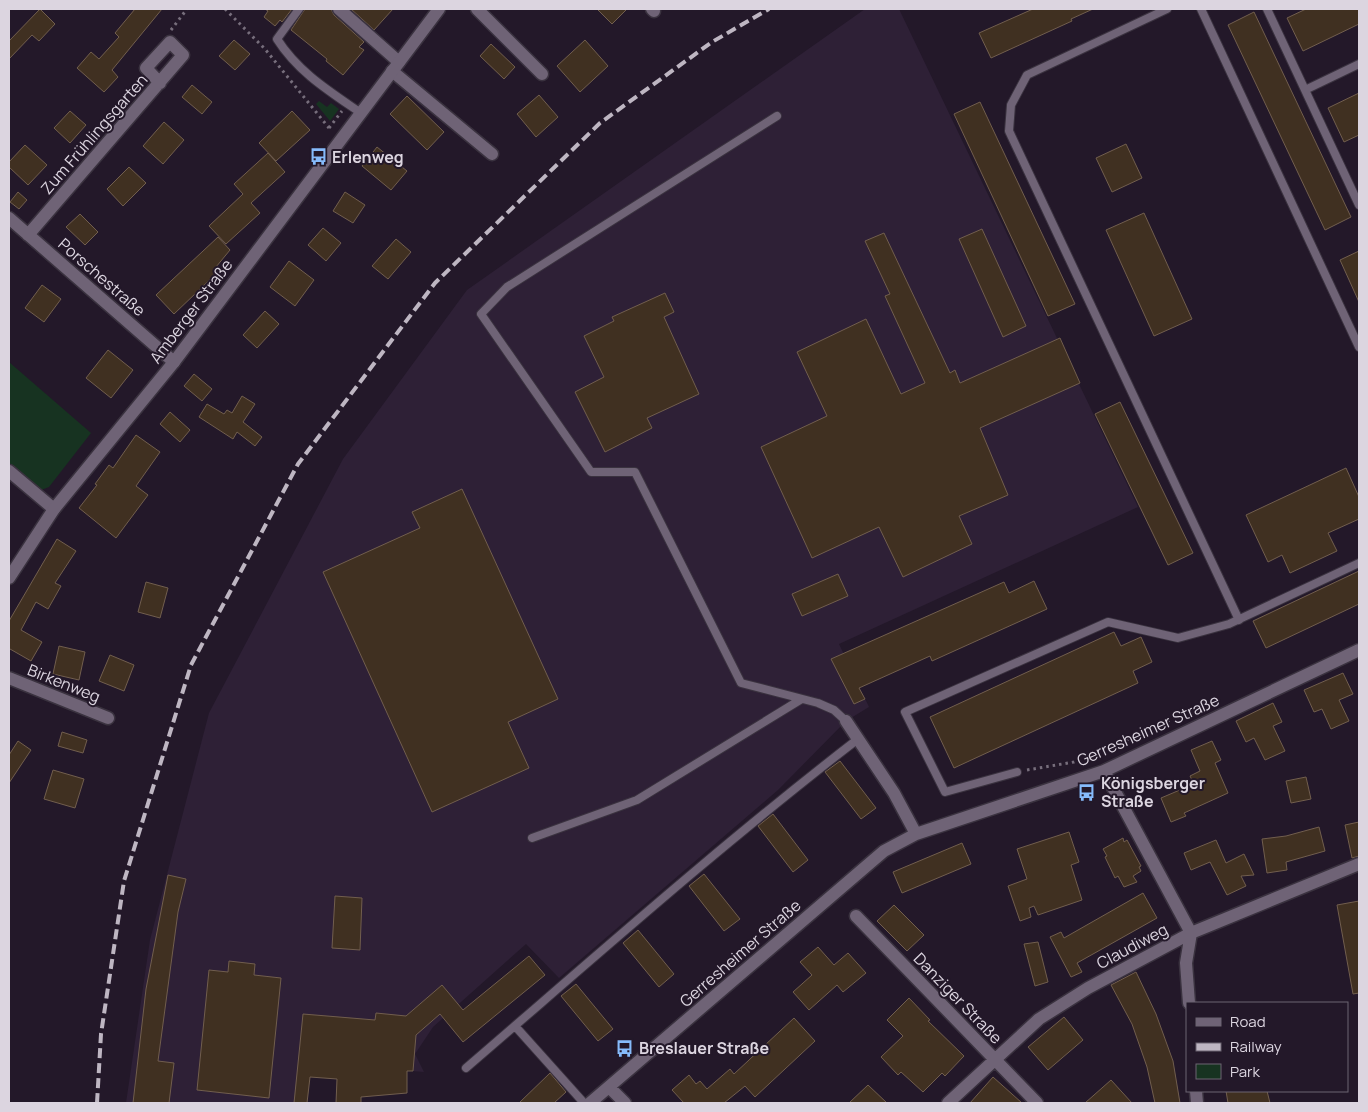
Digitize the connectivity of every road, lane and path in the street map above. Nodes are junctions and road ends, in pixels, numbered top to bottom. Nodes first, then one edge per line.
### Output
1 (188, 9) edge
2 (225, 9) edge
3 (299, 9) edge
4 (339, 9) edge
5 (439, 9) edge
6 (477, 9) edge
7 (1167, 9) edge
8 (1201, 9) edge
9 (1267, 9) edge
10 (170, 42) junction
11 (1359, 64) edge
12 (395, 67) junction
13 (542, 74) dead end
14 (160, 83) junction
15 (1305, 90) junction
16 (347, 104) junction
17 (361, 113) junction
18 (777, 116) dead end
19 (329, 128) junction
20 (331, 152) junction
21 (492, 154) dead end
22 (1359, 205) edge
23 (9, 218) edge
24 (28, 235) junction
25 (1359, 347) edge
26 (174, 362) junction
27 (9, 471) edge
28 (54, 509) junction
29 (1359, 563) edge
30 (9, 578) edge
31 (1239, 620) junction
32 (1359, 650) edge
33 (9, 678) edge
34 (800, 700) junction
35 (108, 718) dead end
36 (1172, 719) dead end
37 (846, 722) joint
38 (858, 739) junction
39 (1104, 771) junction
40 (1017, 772) joint
41 (916, 834) junction
42 (532, 838) dead end
43 (1359, 864) edge
44 (856, 916) dead end
45 (1191, 933) junction
46 (1189, 1002) edge
47 (515, 1026) junction
48 (994, 1058) junction
49 (466, 1068) dead end
50 (608, 1087) junction
51 (584, 1103) edge
52 (590, 1103) edge
53 (625, 1103) edge
54 (948, 1103) edge
55 (1037, 1103) edge

1 - 10 path
2 - 19 path
3 - 16 lane
4 - 12 street
5 - 12 street, Amberger Straße
6 - 13 street
7 - 31 lane
8 - 25 lane
9 - 15 lane
10 - 14 street, Zum Frühlingsgarten
10 - 14 street
11 - 15 lane
12 - 17 street, Amberger Straße
12 - 21 street
14 - 24 street, Zum Frühlingsgarten
15 - 22 lane
16 - 17 lane
16 - 19 path
17 - 20 street, Amberger Straße
18 - 34 lane
19 - 20 path
20 - 26 street, Amberger Straße
23 - 24 street, Porschestraße
24 - 26 street, Porschestraße
26 - 28 street, Amberger Straße
27 - 28 street
28 - 30 street, Amberger Straße
29 - 31 lane
31 - 40 lane
32 - 39 street, Gerresheimer Straße
33 - 35 street, Birkenweg
34 - 37 lane
34 - 42 lane
36 - 40 path
37 - 38 street
38 - 41 street
38 - 47 lane
39 - 41 street, Gerresheimer Straße
39 - 45 street
41 - 50 street, Gerresheimer Straße
43 - 45 street, Claudiweg
44 - 48 street, Danziger Straße
45 - 46 street
45 - 48 street, Claudiweg
47 - 49 lane
47 - 51 lane
48 - 54 street, Claudiweg
48 - 55 street, Danziger Straße
50 - 52 street, Gerresheimer Straße
50 - 53 street

